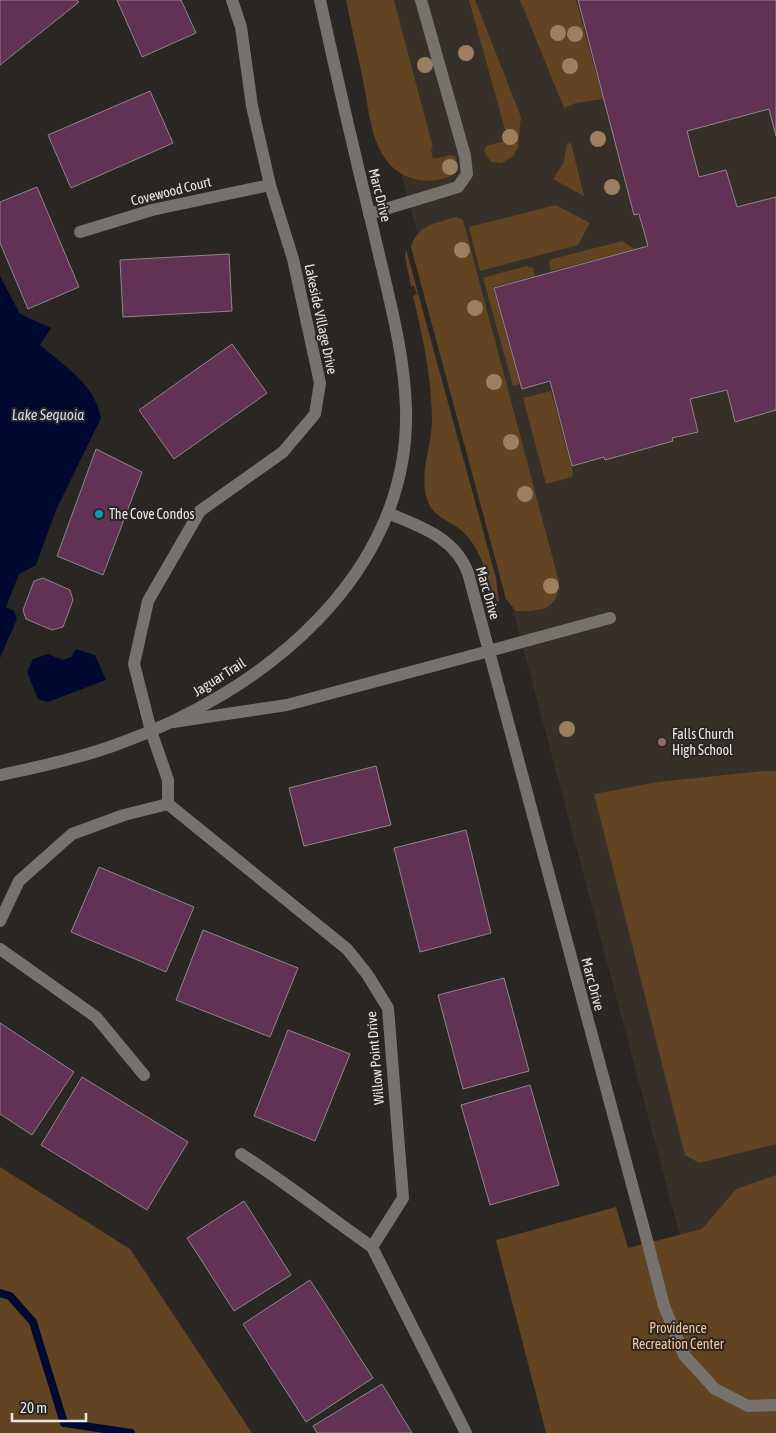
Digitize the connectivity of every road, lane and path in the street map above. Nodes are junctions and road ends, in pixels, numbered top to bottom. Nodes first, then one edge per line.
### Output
1 (232, 0) edge
2 (320, 0) edge
3 (421, 0) edge
4 (270, 185) junction
5 (369, 214) junction
6 (80, 232) dead end
7 (388, 513) junction
8 (610, 618) dead end
9 (489, 651) junction
10 (170, 722) junction
11 (151, 730) junction
12 (0, 775) edge
13 (168, 804) junction
14 (0, 922) edge
15 (0, 949) edge
16 (144, 1075) dead end
17 (241, 1154) dead end
18 (372, 1247) junction
19 (776, 1405) edge
20 (466, 1433) edge

1 - 4 street, Lakeside Village Drive
2 - 5 street, Marc Drive
3 - 5 street
4 - 6 street, Covewood Court
4 - 11 street, Lakeside Village Drive
5 - 7 street, Marc Drive
7 - 9 street, Marc Drive
7 - 10 street, Jaguar Trail
8 - 9 street
9 - 10 street
9 - 19 street, Marc Drive
10 - 11 street, Jaguar Trail
11 - 12 street, Jaguar Trail
11 - 13 street
13 - 14 street
13 - 18 street, Willow Point Drive
15 - 16 street
17 - 18 street
18 - 20 street

